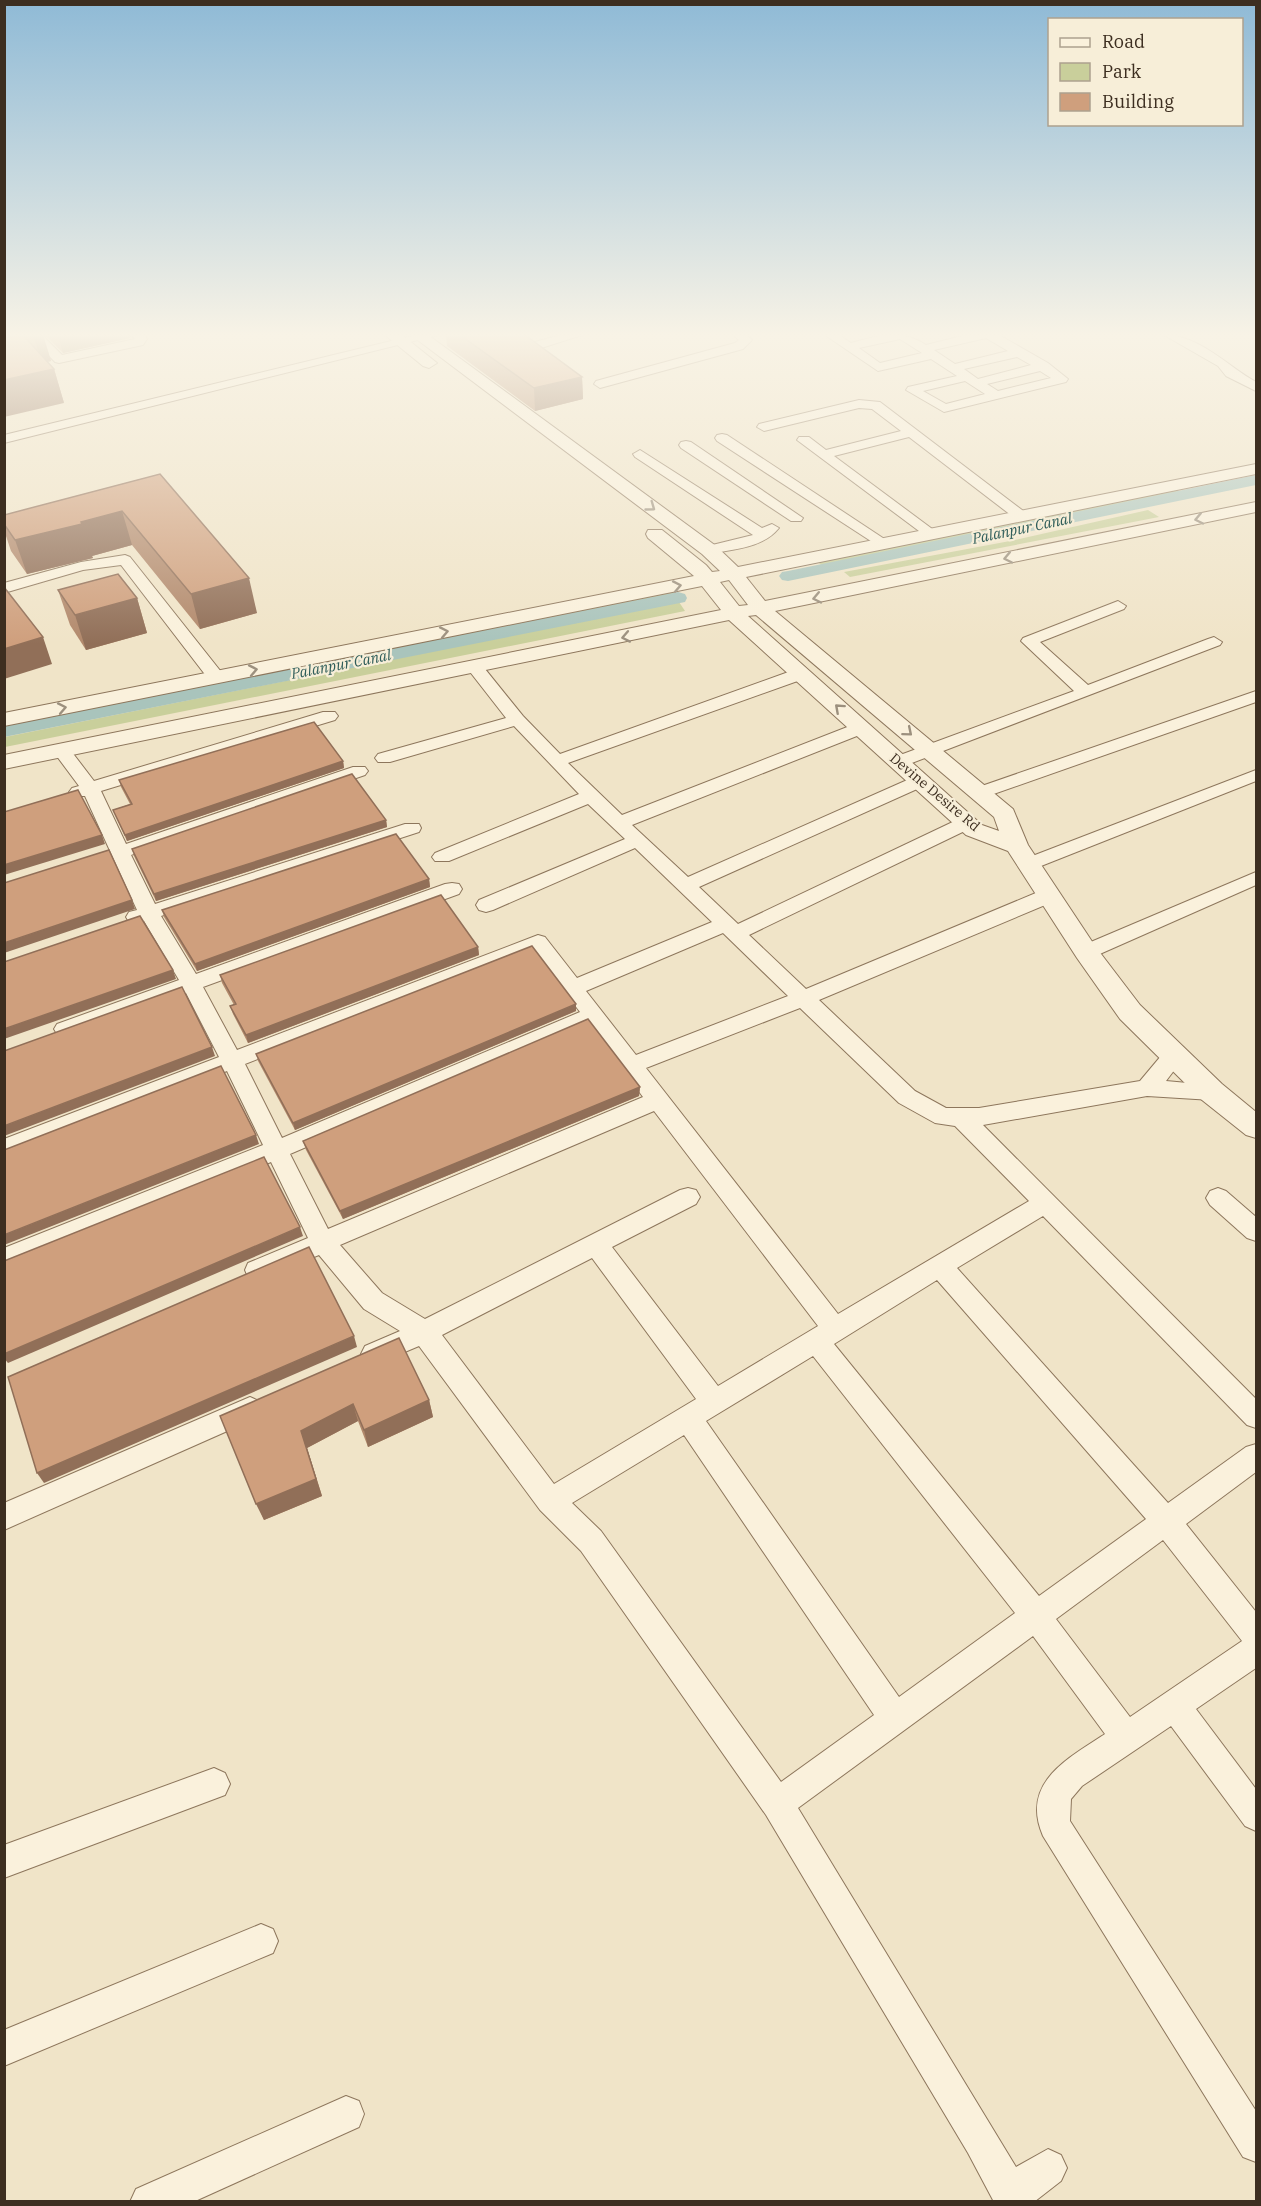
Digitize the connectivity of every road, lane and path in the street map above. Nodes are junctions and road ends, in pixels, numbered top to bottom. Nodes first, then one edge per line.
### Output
1 (536, 438) edge
2 (551, 438) edge
3 (722, 438) dead end
4 (891, 438) edge
5 (918, 438) edge
6 (804, 440) dead end
7 (686, 446) dead end
8 (640, 454) dead end
9 (824, 454) junction
10 (1257, 469) edge
11 (830, 507) junction
12 (1257, 507) edge
13 (1021, 516) junction
14 (796, 518) junction
15 (932, 534) junction
16 (764, 536) junction
17 (885, 544) junction
18 (709, 550) junction
19 (735, 574) junction
20 (708, 579) junction
21 (4, 588) edge
22 (1118, 606) dead end
23 (762, 609) junction
24 (735, 615) junction
25 (1214, 642) dead end
26 (475, 668) junction
27 (800, 674) junction
28 (216, 677) junction
29 (1086, 692) junction
30 (1257, 696) edge
31 (329, 716) dead end
32 (4, 720) edge
33 (517, 720) junction
34 (861, 728) junction
35 (928, 750) junction
36 (62, 752) junction
37 (384, 758) dead end
38 (556, 761) junction
39 (4, 762) edge
40 (898, 762) junction
41 (359, 771) dead end
42 (1257, 775) edge
43 (920, 781) junction
44 (90, 788) junction
45 (980, 793) junction
46 (591, 796) junction
47 (58, 798) edge
48 (620, 823) junction
49 (966, 823) junction
50 (412, 828) dead end
51 (638, 840) junction
52 (112, 852) junction
53 (1022, 855) junction
54 (442, 857) dead end
55 (1257, 878) edge
56 (685, 885) junction
57 (452, 889) dead end
58 (1050, 895) junction
59 (486, 904) dead end
60 (149, 913) junction
61 (116, 925) edge
62 (730, 929) junction
63 (1086, 952) junction
64 (191, 983) junction
65 (573, 988) junction
66 (804, 999) junction
67 (594, 1015) junction
68 (48, 1035) edge
69 (1174, 1056) junction
70 (232, 1060) junction
71 (632, 1065) junction
72 (1147, 1088) junction
73 (1212, 1092) junction
74 (658, 1100) junction
75 (960, 1117) junction
76 (1257, 1127) edge
77 (4, 1149) edge
78 (278, 1149) junction
79 (688, 1197) dead end
80 (1218, 1198) dead end
81 (1045, 1203) junction
82 (1257, 1231) edge
83 (322, 1241) junction
84 (595, 1243) junction
85 (4, 1258) edge
86 (940, 1266) junction
87 (235, 1280) edge
88 (424, 1332) junction
89 (825, 1335) junction
90 (348, 1365) edge
91 (273, 1399) edge
92 (714, 1402) junction
93 (1257, 1416) edge
94 (688, 1418) junction
95 (1257, 1456) edge
96 (550, 1501) junction
97 (4, 1517) edge
98 (1166, 1521) junction
99 (1036, 1616) junction
100 (1257, 1635) edge
101 (1257, 1650) edge
102 (1174, 1706) junction
103 (895, 1718) junction
104 (1127, 1738) junction
105 (214, 1784) dead end
106 (777, 1804) junction
107 (1257, 1815) edge
108 (4, 1862) edge
109 (261, 1941) dead end
110 (4, 2048) edge
111 (346, 2114) dead end
112 (1257, 2144) edge
113 (1048, 2168) dead end
114 (1012, 2197) edge
115 (149, 2202) edge

1 - 20 street, Devine Desire Rd
2 -> 18 street, Devine Desire Rd
3 - 11 street
4 - 9 street
5 - 13 street
6 - 9 street
7 - 14 street
8 - 16 street
9 - 15 street
10 - 13 street
11 - 14 street
11 - 17 street
12 -> 23 street
13 - 15 street
14 - 16 street
15 - 17 street
16 - 18 street
17 - 19 street
18 - 19 street, Devine Desire Rd
19 - 20 street
19 - 23 street, Devine Desire Rd
20 - 24 street, Devine Desire Rd
28 -> 20 street
21 - 28 street
22 - 29 street
23 - 24 street
23 -> 35 street, Devine Desire Rd
24 -> 26 street
24 - 27 street, Devine Desire Rd
25 - 29 street
26 - 33 street
26 - 36 street
34 -> 27 street, Devine Desire Rd
27 - 38 street
32 -> 28 street
29 - 35 street
30 - 45 street
31 - 44 street
33 - 37 street
33 - 38 street
34 - 40 street, Devine Desire Rd
34 - 48 street
35 - 40 street
35 - 45 street, Devine Desire Rd
36 - 39 street
36 - 44 street
38 - 46 street
40 - 43 street, Devine Desire Rd
41 - 52 street
42 - 53 street
43 - 49 street, Devine Desire Rd
43 - 56 street
44 - 47 street
44 - 52 street
45 - 53 street, Devine Desire Rd
46 - 48 street
46 - 54 street
48 - 51 street
49 - 53 street, Devine Desire Rd
49 - 62 street
50 - 60 street
51 - 56 street
51 - 59 street
52 - 60 street
53 - 58 street
55 - 63 street
56 - 62 street
57 - 64 street
58 - 63 street
58 - 66 street
60 - 61 street
60 - 64 street
62 - 65 street
62 - 66 street
63 - 69 street
64 - 68 street
64 - 70 street
65 - 67 street
65 - 70 street
66 - 71 street
66 - 75 street
67 - 71 street
67 - 78 street
69 - 72 street
69 - 73 street
70 - 77 street
70 - 78 street
71 - 74 street
72 - 73 street
72 - 75 street
73 - 76 street
74 - 83 street
74 - 89 street
75 - 81 street
78 - 83 street
78 - 85 street
79 - 84 street
80 - 82 street
81 - 86 street
81 - 93 street
83 - 87 street
83 - 88 street
84 - 88 street
84 - 92 street
86 - 89 street
86 - 98 street
88 - 90 street
88 - 96 street
89 - 92 street
89 - 99 street
91 - 97 street
92 - 94 street
94 - 96 street
94 - 103 street
95 - 98 street
96 - 106 street
98 - 99 street
98 - 100 street
99 - 103 street
99 - 104 street
101 - 102 street
102 - 104 street
102 - 107 street
103 - 106 street
104 - 112 street
105 - 108 street
106 - 114 street
109 - 110 street
111 - 115 street
113 - 114 street

